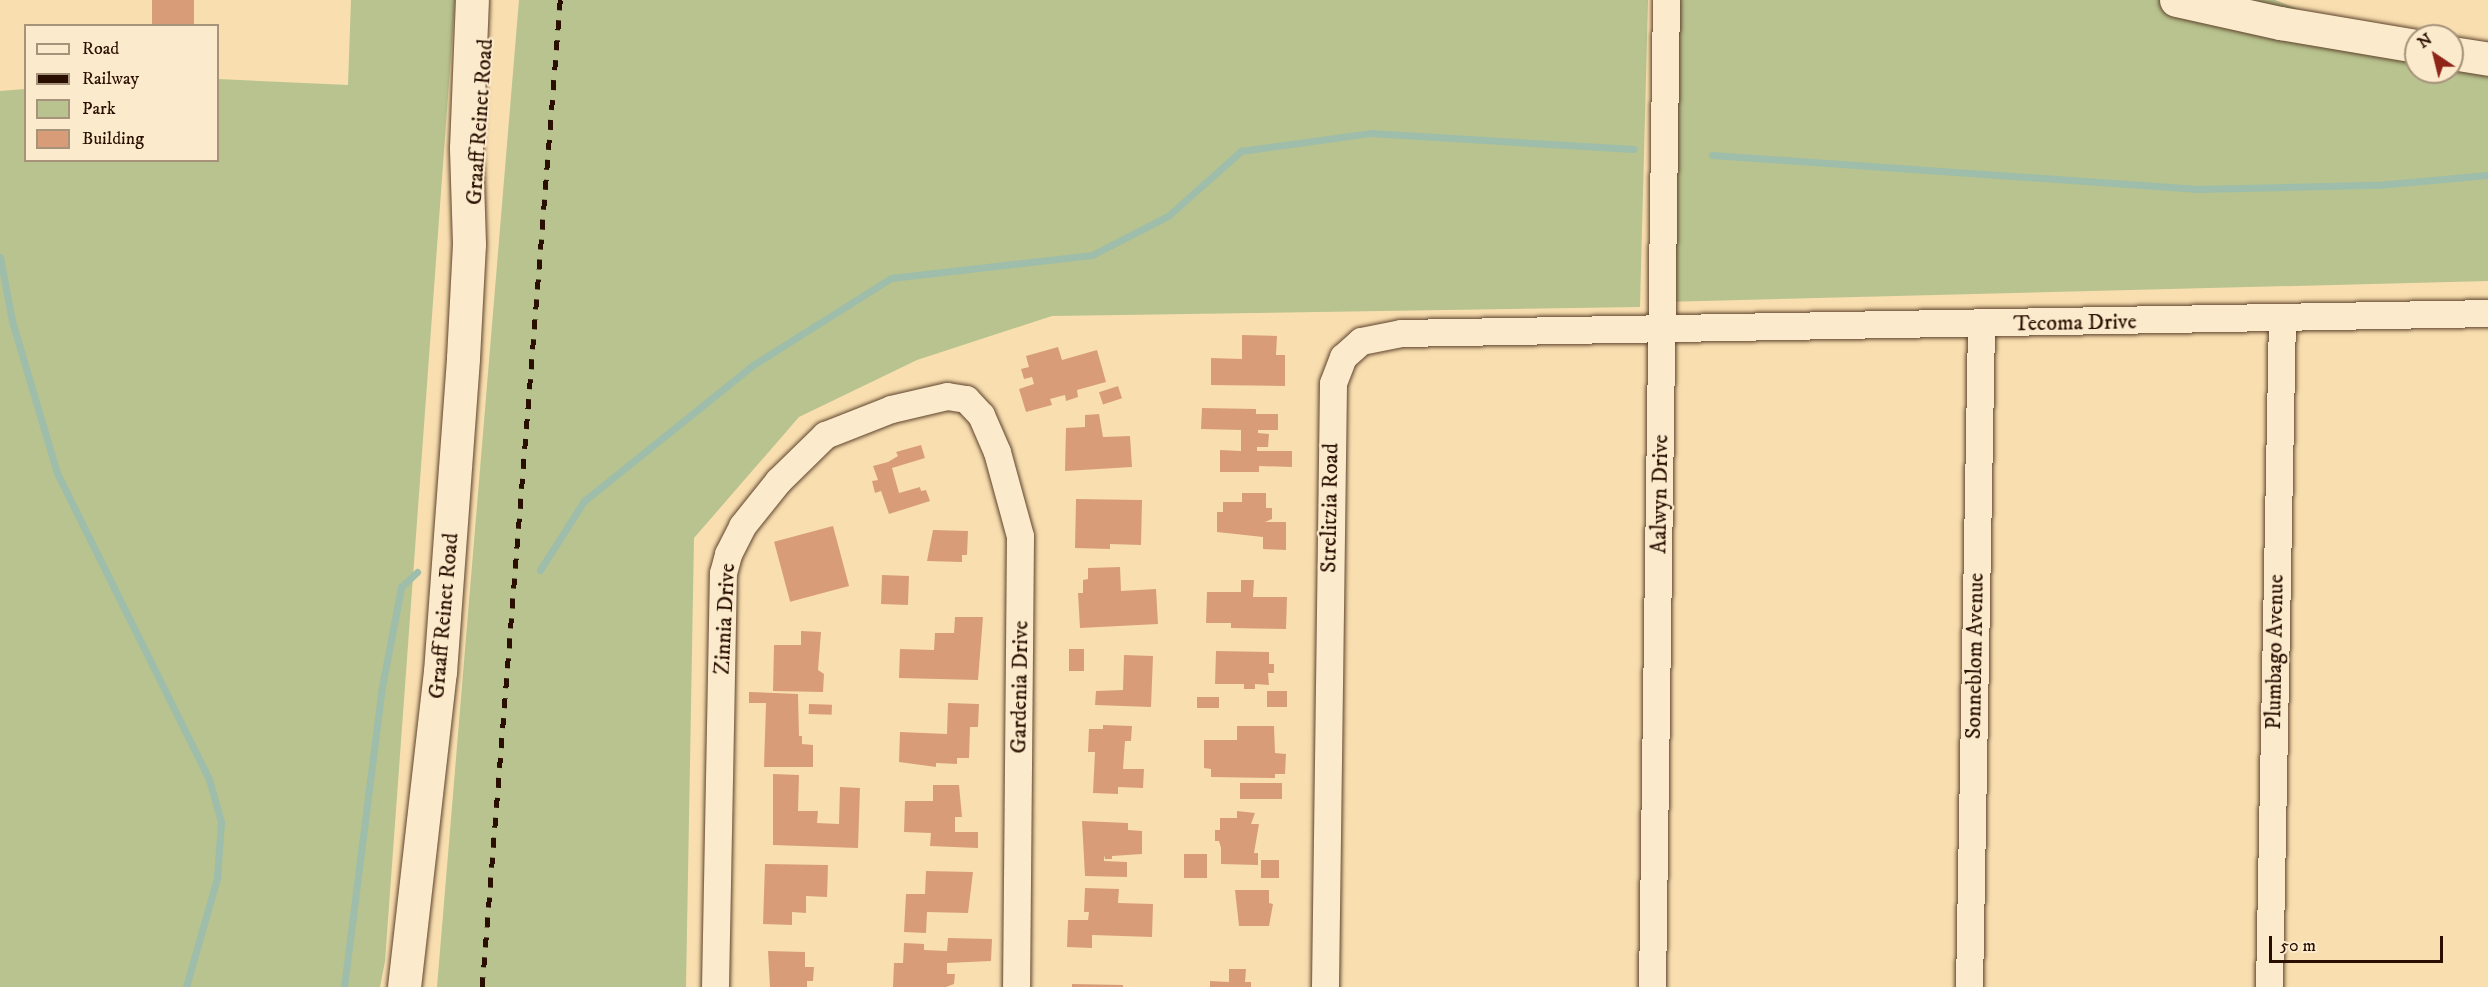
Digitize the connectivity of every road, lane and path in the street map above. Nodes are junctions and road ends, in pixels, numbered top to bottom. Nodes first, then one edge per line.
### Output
1 (472, 0) edge
2 (489, 0) edge
3 (1666, 0) edge
4 (2176, 0) edge
5 (2404, 44) edge
6 (2464, 55) edge
7 (2488, 59) edge
8 (469, 244) junction
9 (2488, 313) edge
10 (2282, 318) junction
11 (1981, 325) junction
12 (1662, 327) junction
13 (966, 399) joint
14 (404, 987) edge
15 (715, 987) edge
16 (1016, 987) edge
17 (1325, 987) edge
18 (1652, 987) edge
19 (1969, 987) edge
20 (2269, 987) edge

1 - 8 main road, Graaff Reinet Road
2 - 8 main road, Graaff Reinet Road
3 - 12 street, Aalwyn Drive
4 - 5 main road
6 - 7 main road
8 - 14 main road, Graaff Reinet Road
9 - 10 street, Tecoma Drive
10 - 11 street, Tecoma Drive
10 - 20 street, Plumbago Avenue
11 - 12 street, Tecoma Drive
11 - 19 street, Sonneblom Avenue
12 - 17 street, Strelitzia Road
12 - 18 street, Aalwyn Drive
13 - 15 street, Zinnia Drive
13 - 16 street, Gardenia Drive

